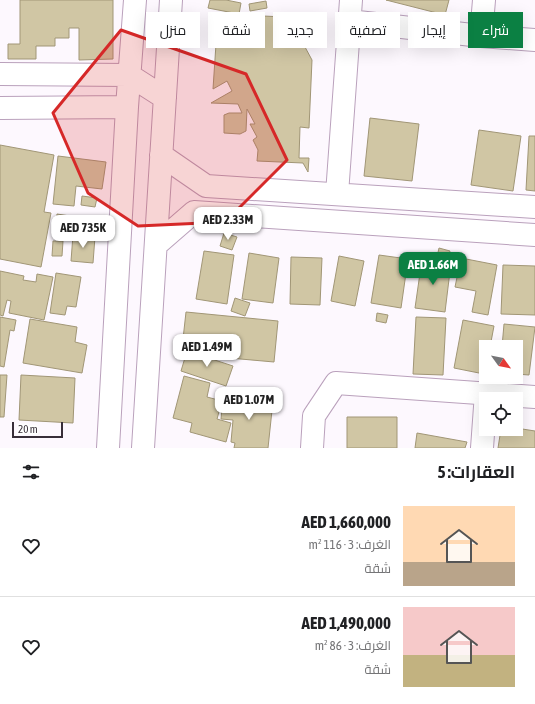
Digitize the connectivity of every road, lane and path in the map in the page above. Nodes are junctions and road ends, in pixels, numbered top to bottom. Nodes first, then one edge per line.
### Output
1 (135, 0) edge
2 (171, 0) edge
3 (484, 0) edge
4 (350, 11) edge
5 (483, 12) edge
6 (468, 34) edge
7 (523, 39) edge
8 (535, 40) edge
9 (0, 74) edge
10 (129, 75) junction
11 (165, 98) junction
12 (0, 108) edge
13 (127, 108) junction
14 (161, 155) junction
15 (337, 194) junction
16 (535, 206) edge
17 (535, 235) edge
18 (156, 245) junction
19 (479, 393) edge
20 (523, 396) edge
21 (535, 397) edge
22 (483, 436) edge
23 (108, 448) edge
24 (143, 448) edge
25 (312, 448) edge
26 (482, 448) edge

1 - 10 street
2 - 11 street
3 - 5 street
4 - 6 street
4 - 15 street
7 - 8 street
9 - 10 street
10 - 11 street
10 - 13 street
11 - 14 street
12 - 13 street
13 - 23 street
14 - 15 street
14 - 18 street
15 - 16 street
17 - 18 street
18 - 24 street
19 - 25 street
20 - 21 street
22 - 26 street

